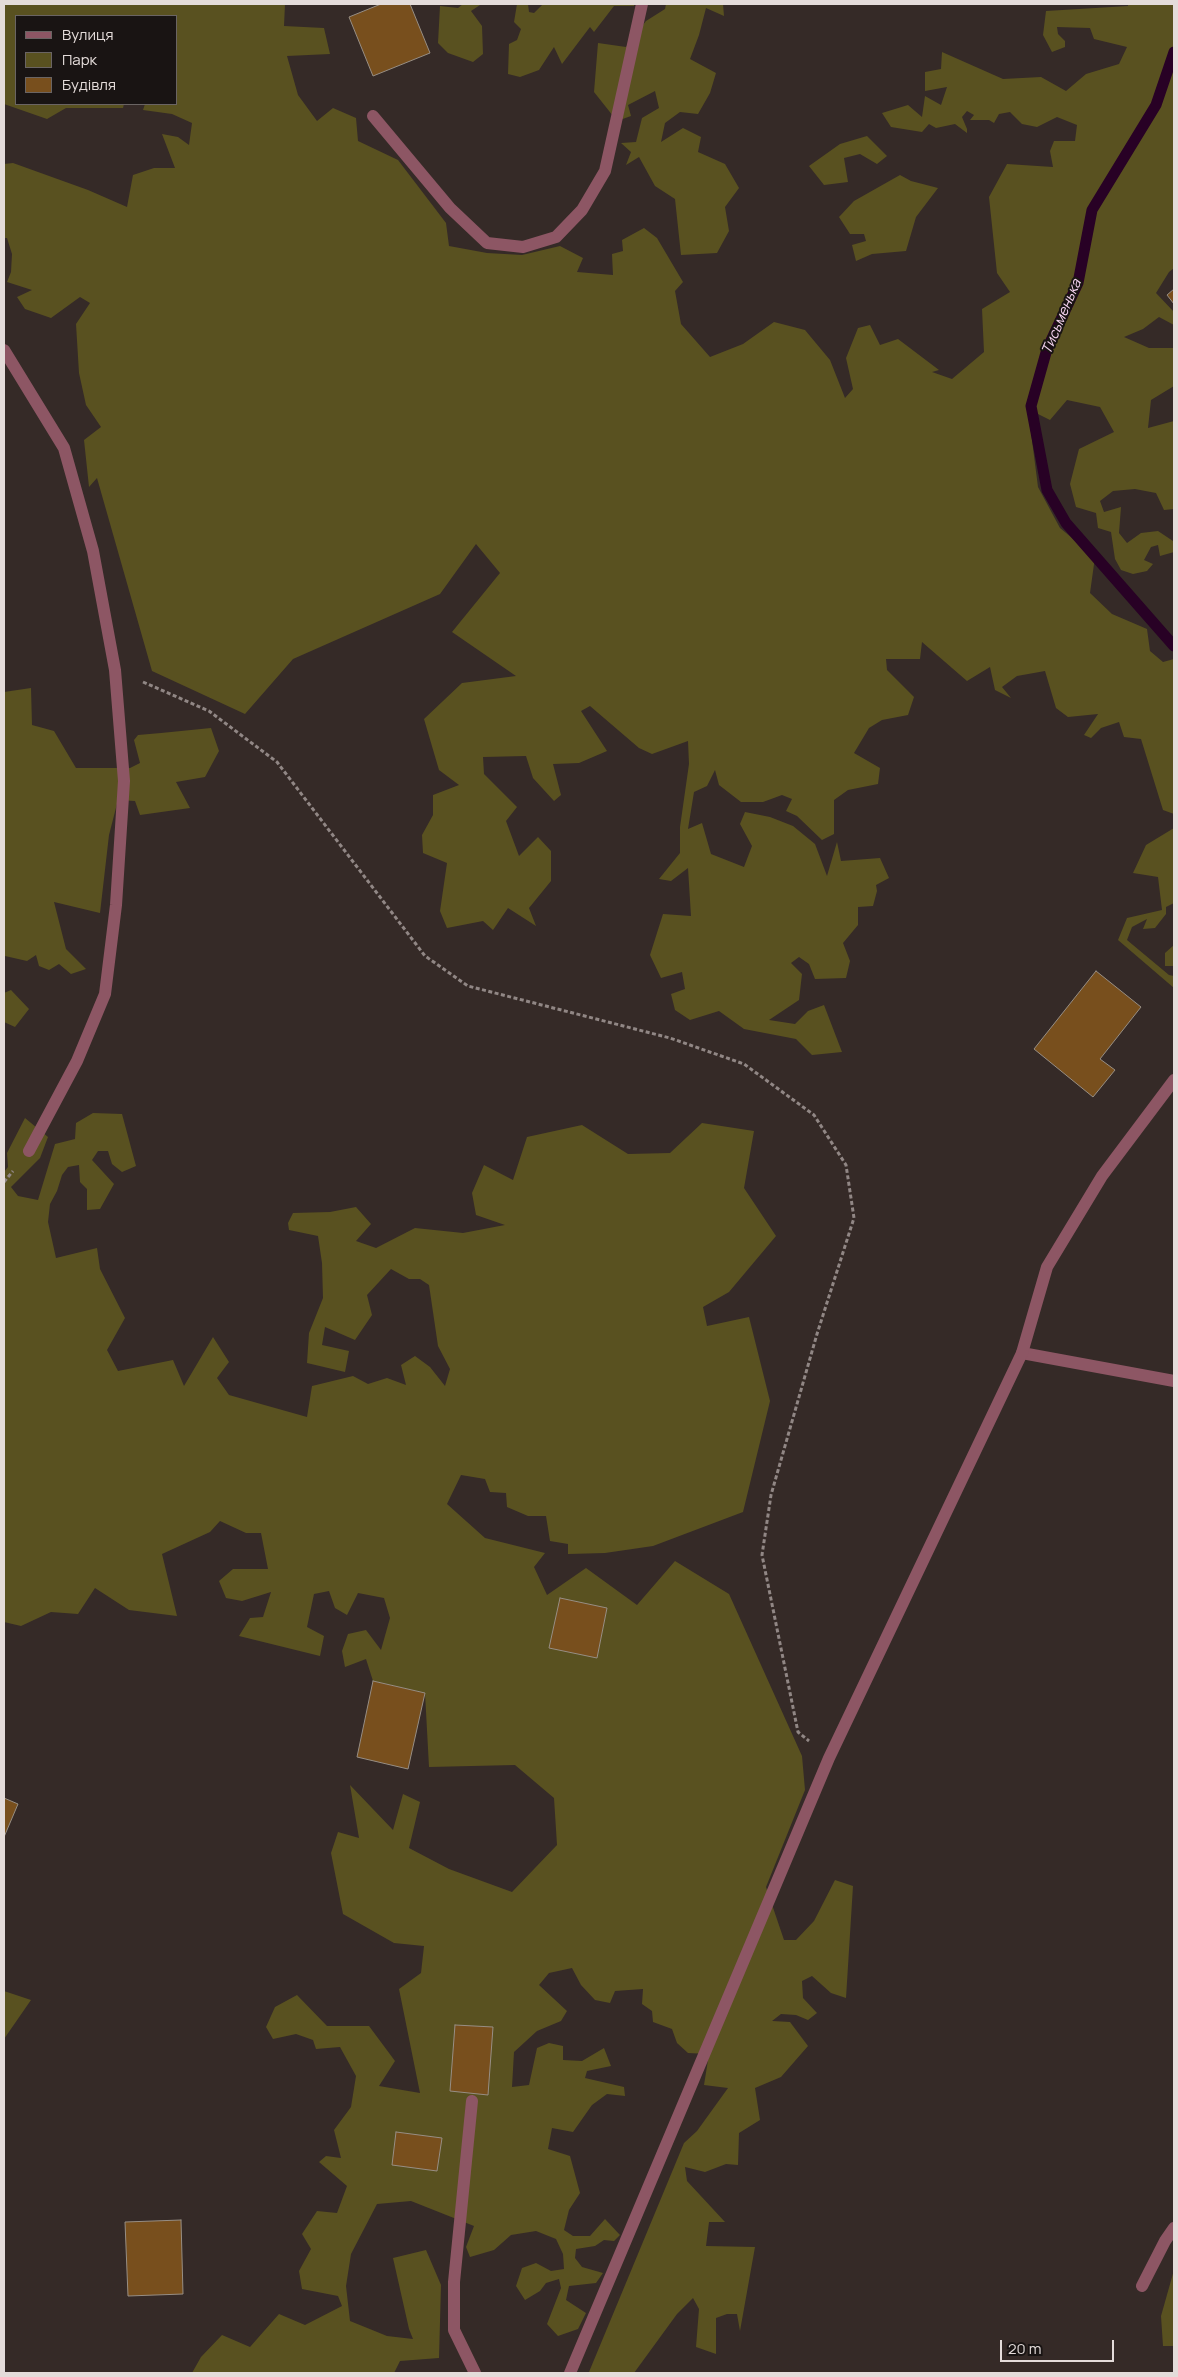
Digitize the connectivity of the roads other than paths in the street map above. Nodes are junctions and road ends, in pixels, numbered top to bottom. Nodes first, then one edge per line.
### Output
1 (642, 4) edge
2 (373, 116) dead end
3 (4, 350) edge
4 (1174, 1080) edge
5 (29, 1151) dead end
6 (1022, 1352) junction
7 (1174, 1381) edge
8 (472, 2101) dead end
9 (1174, 2228) edge
10 (1142, 2286) dead end
11 (475, 2373) edge
12 (570, 2373) edge

1 - 2 street
3 - 5 street
4 - 6 street
6 - 7 street
6 - 12 street
8 - 11 street
9 - 10 street

